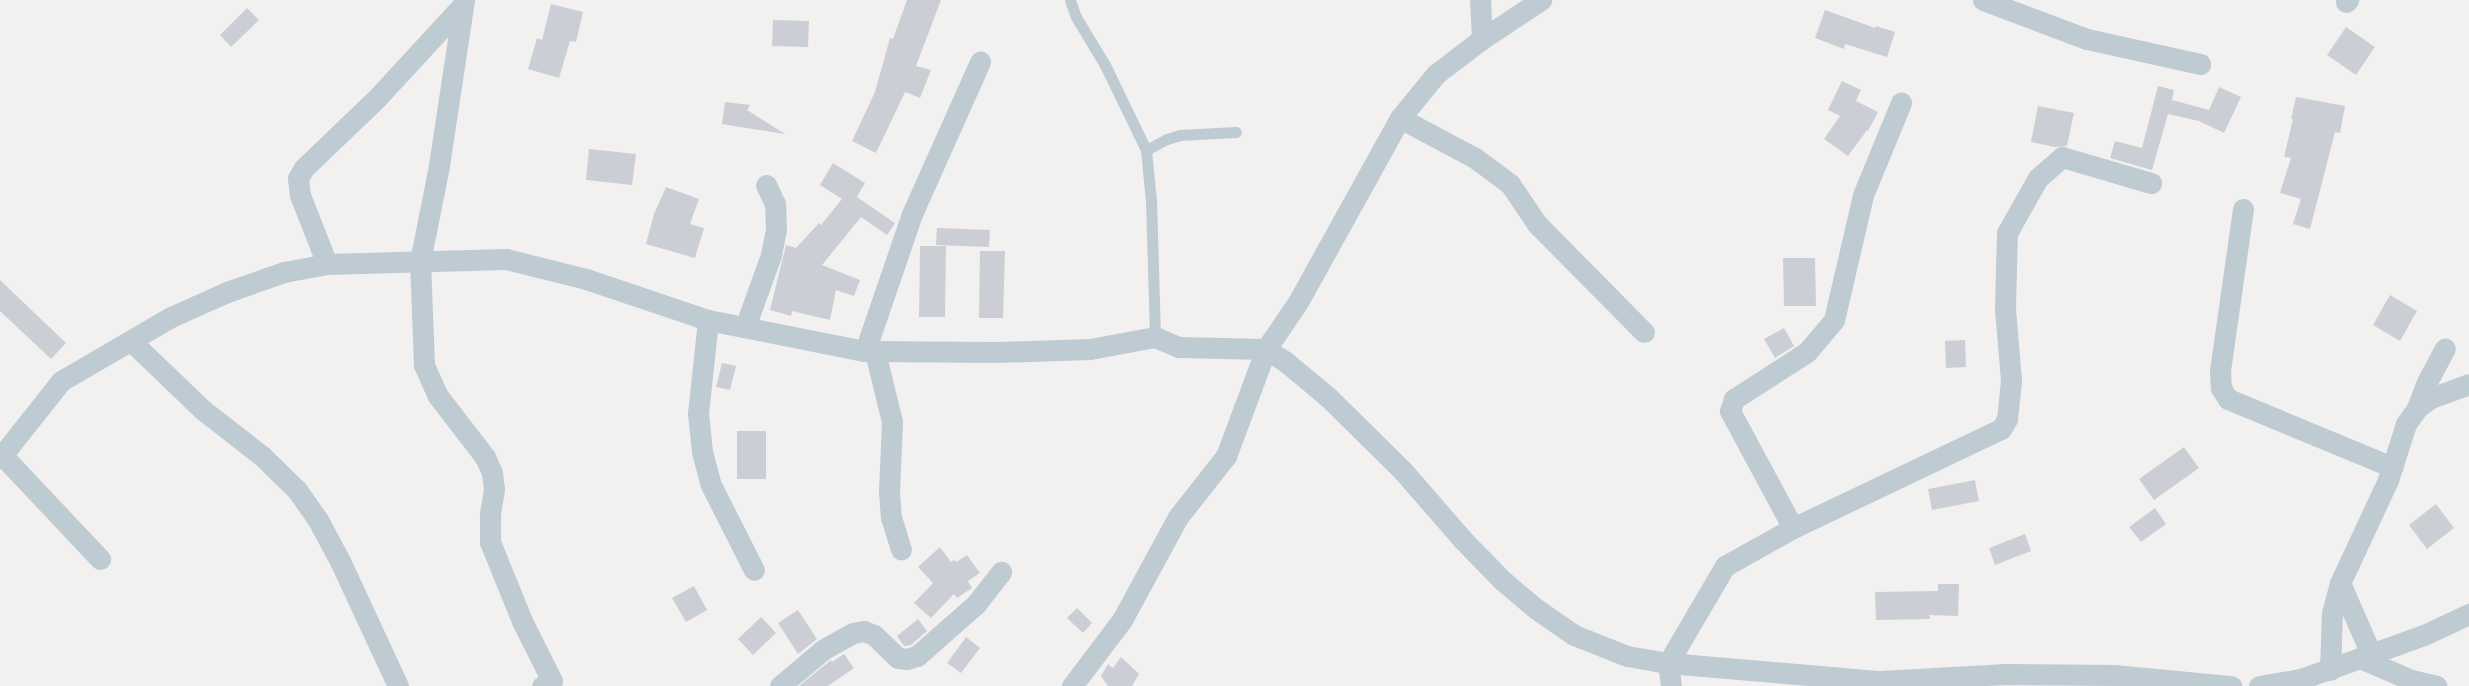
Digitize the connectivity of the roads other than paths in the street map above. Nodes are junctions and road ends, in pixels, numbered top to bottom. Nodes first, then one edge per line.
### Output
1 (1070, 0) edge
2 (1480, 0) edge
3 (1541, 0) edge
4 (1983, 0) edge
5 (463, 3) edge
6 (1482, 40) junction
7 (980, 62) dead end
8 (2200, 64) dead end
9 (1901, 103) dead end
10 (1400, 118) junction
11 (1236, 132) dead end
12 (1146, 150) junction
13 (2151, 183) dead end
14 (766, 185) dead end
15 (2243, 209) dead end
16 (420, 261) junction
17 (327, 264) junction
18 (708, 320) junction
19 (745, 328) junction
20 (1644, 332) dead end
21 (1155, 337) junction
22 (131, 341) junction
23 (2446, 348) dead end
24 (1266, 349) junction
25 (870, 352) junction
26 (2469, 384) edge
27 (2417, 408) junction
28 (1, 456) edge
29 (2392, 467) junction
30 (1793, 528) junction
31 (900, 549) dead end
32 (100, 559) dead end
33 (754, 570) dead end
34 (1001, 572) dead end
35 (2340, 582) junction
36 (2469, 614) edge
37 (2366, 656) junction
38 (1668, 663) junction
39 (2330, 670) junction
40 (550, 684) edge
41 (1882, 684) edge
42 (398, 686) edge
43 (780, 686) edge
44 (1072, 686) edge
45 (1671, 686) edge
46 (2231, 686) edge
47 (2259, 686) edge
48 (2436, 686) edge

1 - 12 lane
2 - 6 street
3 - 6 street
4 - 8 street
5 - 16 street
5 - 17 street
6 - 10 street
7 - 25 street
9 - 30 street
10 - 20 street
10 - 24 street
11 - 12 lane
12 - 21 lane
13 - 30 street
14 - 19 street
15 - 29 street
16 - 17 street
16 - 18 street
16 - 40 street
17 - 22 street
18 - 19 street
18 - 33 street
19 - 25 street
21 - 24 street
21 - 25 street
22 - 28 street
22 - 42 street
23 - 27 street
24 - 38 street
24 - 44 street
25 - 31 street
26 - 27 street
27 - 29 street
28 - 32 street
29 - 35 street
30 - 38 street
34 - 43 street
35 - 37 street
35 - 39 street
36 - 37 street
37 - 39 street
37 - 48 street
38 - 41 street
38 - 45 street
39 - 47 street
41 - 46 street

